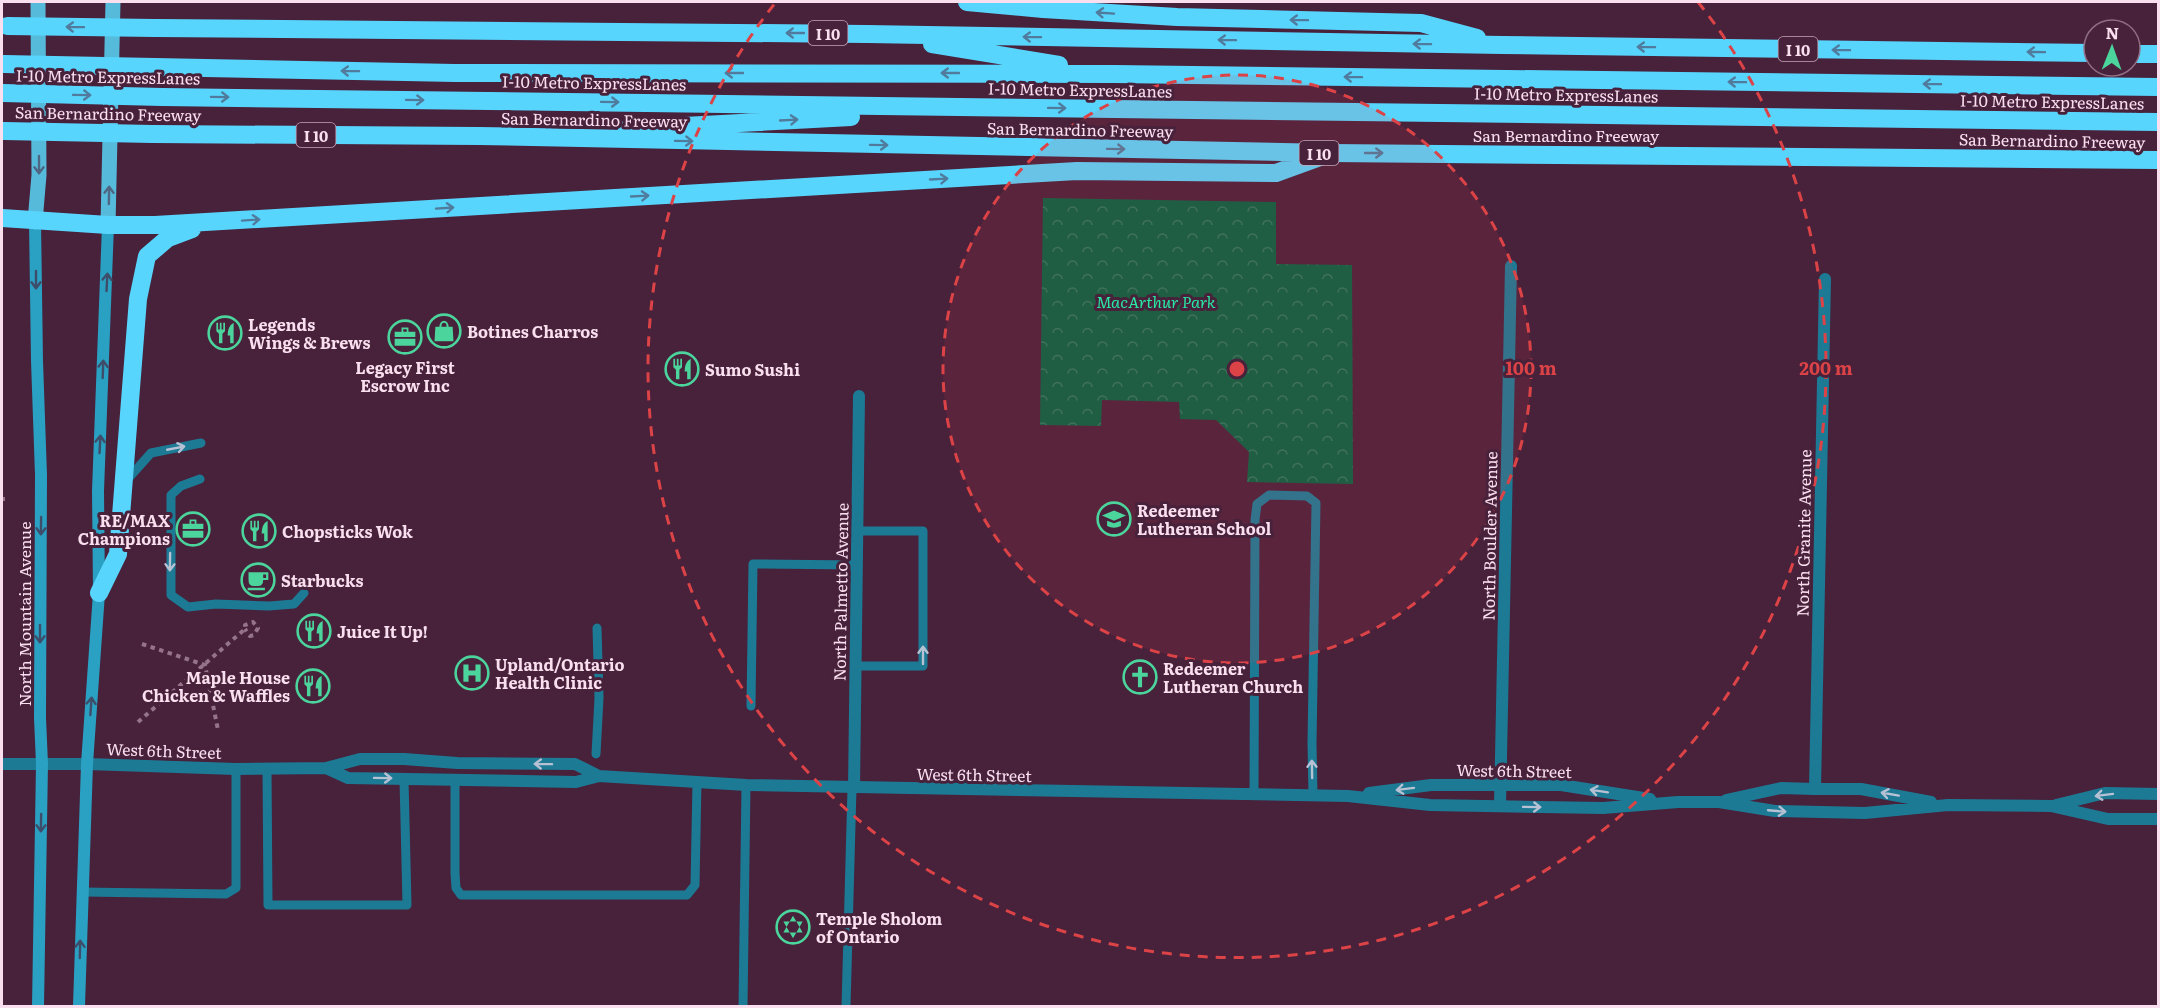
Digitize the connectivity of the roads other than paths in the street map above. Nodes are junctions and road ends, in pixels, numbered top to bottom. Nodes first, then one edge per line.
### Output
1 (38, 2) edge
2 (113, 2) edge
3 (967, 2) edge
4 (4, 25) edge
5 (867, 34) junction
6 (1502, 45) junction
7 (2082, 53) edge
8 (2142, 54) edge
9 (2158, 54) edge
10 (3, 64) edge
11 (1114, 74) junction
12 (2158, 87) edge
13 (2, 93) edge
14 (1022, 108) junction
15 (2158, 122) edge
16 (3, 131) edge
17 (479, 136) junction
18 (1330, 153) junction
19 (2158, 160) edge
20 (2, 218) edge
21 (35, 222) junction
22 (210, 222) junction
23 (108, 225) junction
24 (1511, 266) dead end
25 (1825, 279) dead end
26 (859, 396) dead end
27 (201, 443) dead end
28 (200, 478) dead end
29 (123, 485) junction
30 (857, 531) junction
31 (857, 565) junction
32 (99, 593) junction
33 (304, 593) dead end
34 (597, 628) dead end
35 (855, 666) junction
36 (751, 706) dead end
37 (596, 754) dead end
38 (2, 764) edge
39 (42, 764) junction
40 (87, 764) junction
41 (267, 768) junction
42 (326, 768) junction
43 (236, 769) junction
44 (599, 776) junction
45 (404, 779) junction
46 (455, 780) junction
47 (697, 782) junction
48 (746, 785) junction
49 (1501, 785) junction
50 (853, 788) junction
51 (1815, 789) junction
52 (2158, 794) edge
53 (1254, 795) junction
54 (1313, 795) junction
55 (1348, 796) junction
56 (1678, 802) junction
57 (1719, 802) junction
58 (1948, 805) junction
59 (1500, 806) junction
60 (2051, 806) junction
61 (2158, 819) edge
62 (82, 892) junction
63 (38, 1006) edge
64 (80, 1006) edge
65 (742, 1006) edge
66 (846, 1006) edge

1 -> 21 main road
23 -> 2 main road
6 -> 3 highway
5 -> 4 highway, I 10, bridge
6 -> 5 highway, I 10
5 - 11 highway
7 -> 6 highway, I 10
8 - 9 highway
11 -> 10 highway, I-10 Metro ExpressLanes, bridge
12 -> 11 highway, I-10 Metro ExpressLanes
13 -> 14 highway, I-10 Metro ExpressLanes, bridge
14 -> 15 highway, I-10 Metro ExpressLanes
17 -> 14 highway
16 - 17 highway, San Bernardino Freeway / I 10, bridge
17 -> 18 highway, San Bernardino Freeway / I 10
18 -> 19 highway, San Bernardino Freeway / I 10
22 -> 18 highway
20 - 21 highway
21 - 23 highway
21 -> 39 main road, North Mountain Avenue
22 - 23 highway
22 - 29 highway
32 -> 23 main road
24 - 49 street, North Boulder Avenue
25 - 51 street, North Granite Avenue
26 - 30 street, North Palmetto Avenue
29 -> 27 lane
28 -> 33 lane
29 - 32 highway
30 - 31 street, North Palmetto Avenue
35 -> 30 lane
31 - 35 street, North Palmetto Avenue
31 - 36 lane
40 -> 32 main road
34 - 37 lane
35 - 50 street, North Palmetto Avenue
38 - 39 street, West 6th Street
39 - 40 street, West 6th Street
39 -> 63 main road, North Mountain Avenue
40 - 43 street, West 6th Street
40 - 62 main road
41 - 42 street, West 6th Street
41 - 43 street, West 6th Street
41 - 45 lane
44 -> 42 street, West 6th Street
42 -> 45 street, West 6th Street
43 - 62 lane
44 - 46 street, West 6th Street
44 - 47 street, West 6th Street
45 - 46 street, West 6th Street
46 - 47 lane
47 - 48 street, West 6th Street
48 - 50 street, West 6th Street
48 - 65 lane
49 -> 55 street, West 6th Street
56 -> 49 street, West 6th Street
49 - 59 street, North Boulder Avenue
50 - 53 street, West 6th Street
50 - 66 lane
51 - 57 street, West 6th Street
58 -> 51 street, West 6th Street
52 -> 60 street, West 6th Street
53 - 54 street, West 6th Street
54 -> 53 lane
54 - 55 street, West 6th Street
55 - 59 street, West 6th Street
56 - 57 street, West 6th Street
59 -> 56 street, West 6th Street
57 -> 58 street, West 6th Street
58 - 60 street, West 6th Street
60 - 61 street, West 6th Street
64 -> 62 main road

